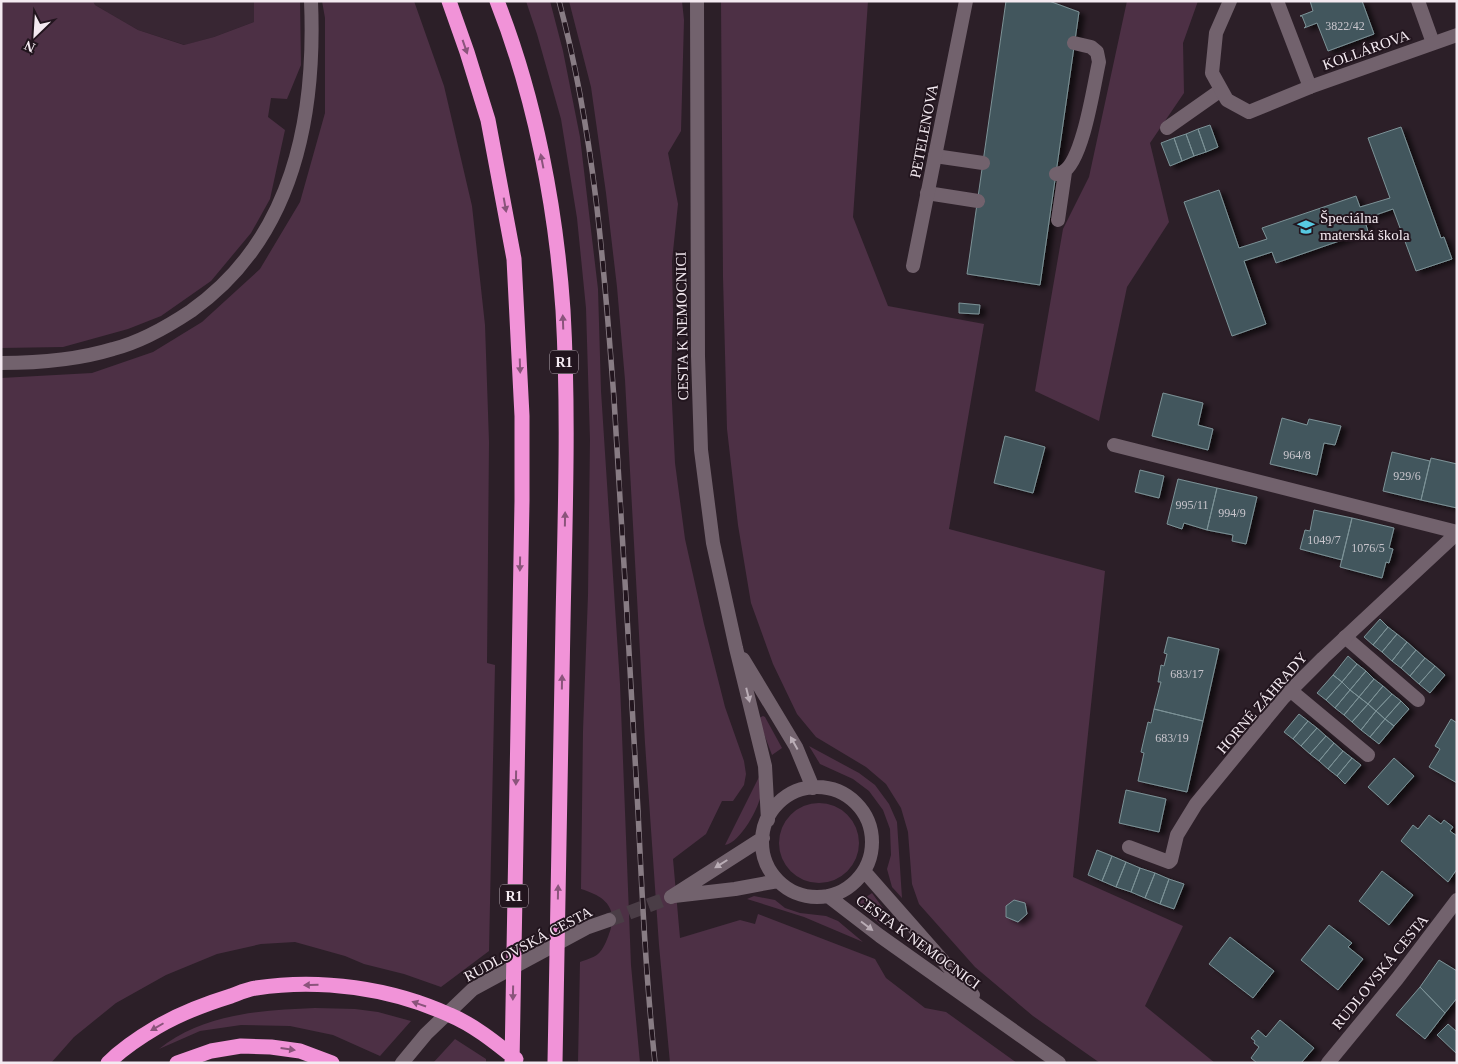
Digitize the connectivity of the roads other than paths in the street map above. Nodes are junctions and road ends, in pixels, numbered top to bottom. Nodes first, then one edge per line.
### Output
1 (311, 1) edge
2 (449, 1) edge
3 (497, 1) edge
4 (697, 1) edge
5 (966, 1) edge
6 (1230, 1) edge
7 (1277, 1) edge
8 (1418, 1) edge
9 (1457, 35) edge
10 (1074, 43) dead end
11 (1433, 43) junction
12 (1310, 87) junction
13 (1221, 90) junction
14 (1167, 128) dead end
15 (935, 156) junction
16 (983, 163) dead end
17 (928, 194) junction
18 (978, 201) dead end
19 (1058, 220) dead end
20 (913, 266) dead end
21 (1, 363) edge
22 (1114, 445) dead end
23 (1457, 533) edge
24 (1345, 637) junction
25 (736, 648) junction
26 (1290, 690) junction
27 (1418, 700) dead end
28 (1368, 755) dead end
29 (813, 788) junction
30 (768, 820) junction
31 (763, 838) junction
32 (1129, 847) dead end
33 (864, 871) junction
34 (778, 880) junction
35 (828, 896) junction
36 (1457, 900) edge
37 (609, 920) tunnel mouth
38 (988, 1013) junction
39 (108, 1063) edge
40 (177, 1063) edge
41 (332, 1063) edge
42 (402, 1063) edge
43 (512, 1063) edge
44 (520, 1063) edge
45 (555, 1063) edge
46 (1059, 1063) edge
47 (1328, 1063) edge

1 - 21 street
2 -> 43 highway, R1
45 -> 3 highway, R1
4 - 25 street, CESTA K NEMOCNICI
5 - 15 street, PETELENOVA
6 - 13 street, KOLLÁROVA
7 - 12 street, KOLLÁROVA
8 - 11 street, KOLLÁROVA
9 - 11 street, KOLLÁROVA
10 - 19 street
11 - 12 street, KOLLÁROVA
12 - 13 street, KOLLÁROVA
13 - 14 street
15 - 16 street
15 - 17 street, PETELENOVA
17 - 18 street
17 - 20 street, PETELENOVA
22 - 23 street, HORNÉ ZÁHRADY
23 - 24 street, HORNÉ ZÁHRADY
24 - 26 street, HORNÉ ZÁHRADY
24 - 27 street
29 -> 25 street, CESTA K NEMOCNICI
25 -> 30 street, CESTA K NEMOCNICI
26 - 28 street
26 - 32 street, HORNÉ ZÁHRADY
29 - 30 street, CESTA K NEMOCNICI
29 - 33 street, CESTA K NEMOCNICI
30 - 31 street, CESTA K NEMOCNICI
31 - 34 street, CESTA K NEMOCNICI
31 -> 34 street
33 - 35 street, CESTA K NEMOCNICI
33 - 38 street, CESTA K NEMOCNICI
34 - 35 street, CESTA K NEMOCNICI
35 -> 38 street, CESTA K NEMOCNICI
36 - 47 street, RUDLOVSKÁ CESTA
37 - 42 street, RUDLOVSKÁ CESTA
38 - 46 street, CESTA K NEMOCNICI
44 -> 39 highway
40 -> 41 highway

